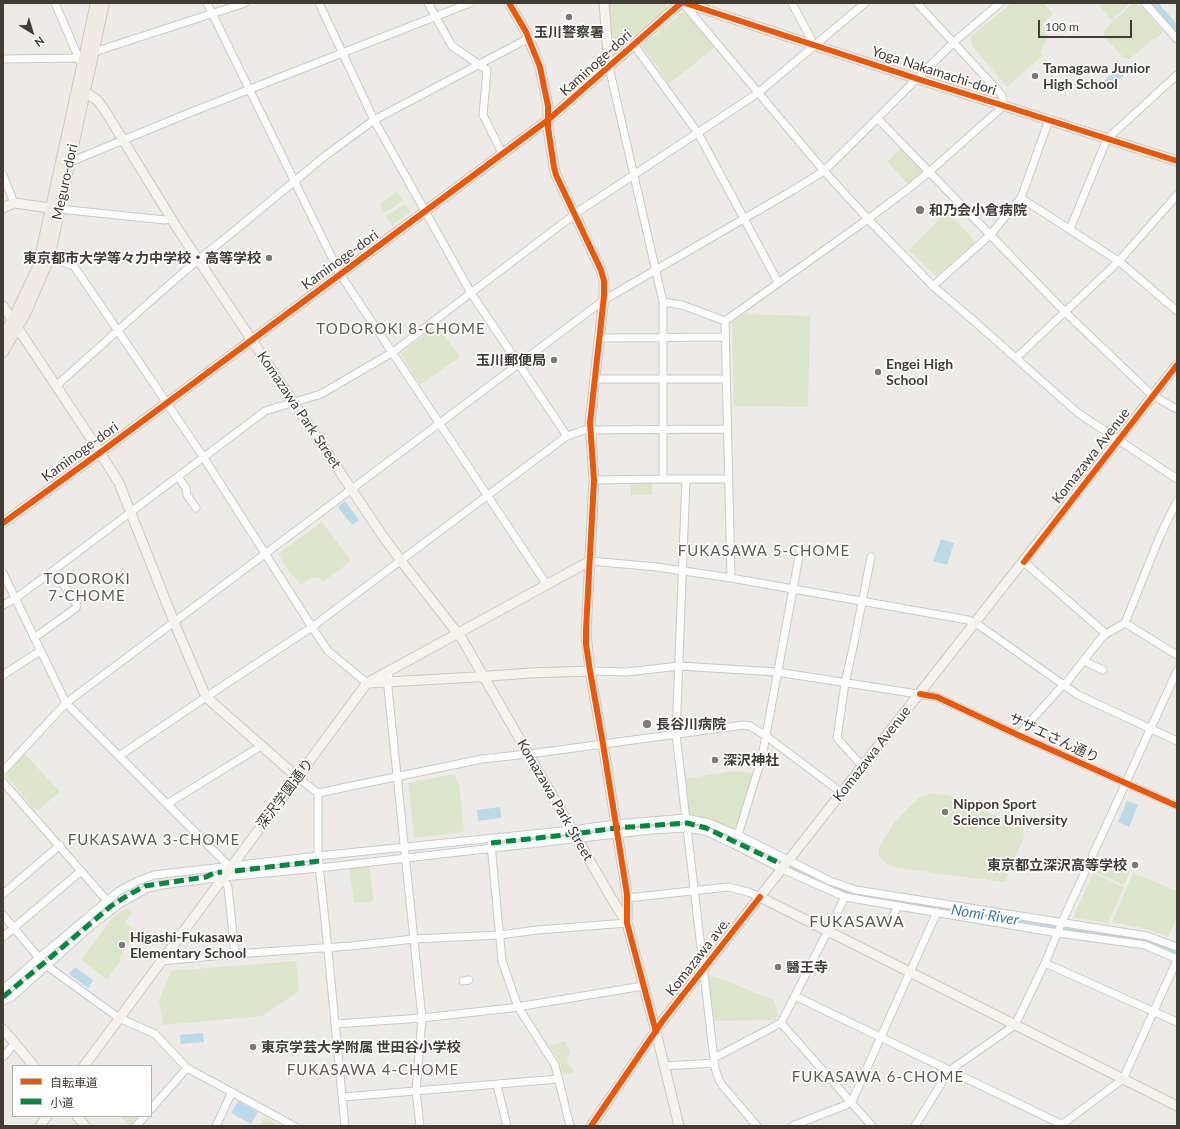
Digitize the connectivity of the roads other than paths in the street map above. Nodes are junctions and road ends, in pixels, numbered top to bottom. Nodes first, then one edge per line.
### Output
1 (55, 3) edge
2 (96, 3) edge
3 (104, 3) edge
4 (207, 3) edge
5 (245, 3) edge
6 (319, 3) edge
7 (428, 3) edge
8 (470, 3) edge
9 (510, 3) edge
10 (604, 3) edge
11 (683, 3) edge
12 (792, 3) edge
13 (865, 3) edge
14 (917, 3) edge
15 (1000, 3) edge
16 (1145, 3) edge
17 (212, 14) junction
18 (436, 16) junction
19 (529, 38) junction
20 (1177, 39) edge
21 (954, 42) junction
22 (634, 45) junction
23 (812, 45) junction
24 (342, 53) junction
25 (85, 58) junction
26 (3, 59) edge
27 (478, 64) junction
28 (609, 67) junction
29 (1177, 75) edge
30 (87, 77) junction
31 (917, 79) junction
32 (81, 89) junction
33 (250, 90) junction
34 (758, 94) junction
35 (1002, 105) junction
36 (877, 118) junction
37 (374, 120) junction
38 (548, 120) junction
39 (1049, 120) junction
40 (698, 133) junction
41 (1107, 139) junction
42 (123, 140) junction
43 (503, 154) junction
44 (70, 162) junction
45 (1177, 162) edge
46 (824, 171) junction
47 (929, 172) junction
48 (633, 175) junction
49 (3, 176) edge
50 (294, 181) junction
51 (1177, 194) edge
52 (1021, 198) junction
53 (14, 203) junction
54 (3, 208) edge
55 (55, 208) junction
56 (425, 212) junction
57 (574, 214) junction
58 (171, 218) junction
59 (744, 218) junction
60 (868, 219) junction
61 (1070, 229) junction
62 (990, 235) junction
63 (49, 258) junction
64 (198, 260) junction
65 (1118, 261) junction
66 (655, 271) junction
67 (340, 274) junction
68 (778, 282) junction
69 (933, 286) junction
70 (471, 293) junction
71 (604, 300) junction
72 (663, 302) junction
73 (3, 306) edge
74 (1177, 311) edge
75 (1065, 312) junction
76 (725, 321) junction
77 (15, 324) junction
78 (118, 331) junction
79 (3, 335) edge
80 (663, 337) junction
81 (725, 337) junction
82 (599, 338) junction
83 (252, 340) junction
84 (3, 352) edge
85 (393, 352) junction
86 (1016, 358) junction
87 (518, 363) junction
88 (1177, 366) edge
89 (594, 379) junction
90 (663, 379) junction
91 (726, 379) junction
92 (56, 386) junction
93 (1153, 396) junction
94 (293, 402) junction
95 (166, 403) junction
96 (1177, 409) edge
97 (440, 423) junction
98 (663, 429) junction
99 (727, 429) junction
100 (590, 430) junction
101 (568, 436) junction
102 (1118, 441) junction
103 (100, 452) junction
104 (204, 458) junction
105 (178, 477) junction
106 (663, 479) junction
107 (686, 479) junction
108 (728, 479) junction
109 (1177, 479) edge
110 (594, 480) junction
111 (351, 489) junction
112 (488, 496) junction
113 (1177, 501) edge
114 (196, 508) dead end
115 (131, 513) junction
116 (3, 523) edge
117 (800, 551) dead end
118 (265, 553) junction
119 (871, 557) dead end
120 (401, 561) junction
121 (590, 561) junction
122 (1024, 562) junction
123 (54, 570) junction
124 (683, 571) junction
125 (3, 573) edge
126 (731, 578) junction
127 (547, 585) junction
128 (793, 590) junction
129 (16, 598) junction
130 (862, 602) junction
131 (3, 605) edge
132 (174, 622) junction
133 (974, 622) junction
134 (1125, 623) junction
135 (312, 627) junction
136 (458, 633) junction
137 (1106, 634) junction
138 (34, 638) junction
139 (40, 651) junction
140 (1177, 655) edge
141 (1084, 661) junction
142 (679, 666) junction
143 (1103, 670) dead end
144 (389, 671) junction
145 (590, 671) junction
146 (1177, 671) edge
147 (777, 672) junction
148 (3, 674) edge
149 (484, 677) junction
150 (367, 683) junction
151 (388, 683) junction
152 (845, 683) junction
153 (1063, 685) junction
154 (920, 694) junction
155 (206, 696) junction
156 (66, 703) junction
157 (1150, 730) junction
158 (676, 734) junction
159 (1018, 735) junction
160 (766, 736) junction
161 (1177, 741) edge
162 (603, 744) junction
163 (261, 746) junction
164 (528, 754) junction
165 (119, 756) junction
166 (862, 766) junction
167 (3, 771) edge
168 (297, 777) junction
169 (397, 777) junction
170 (3, 782) edge
171 (1125, 784) junction
172 (318, 793) junction
173 (842, 793) junction
174 (167, 804) junction
175 (1177, 806) edge
176 (686, 818) junction
177 (615, 824) junction
178 (688, 828) junction
179 (572, 830) junction
180 (617, 834) junction
181 (738, 835) junction
182 (490, 838) junction
183 (577, 839) junction
184 (60, 846) junction
185 (405, 848) junction
186 (491, 848) junction
187 (318, 856) junction
188 (406, 858) junction
189 (788, 861) junction
190 (230, 867) junction
191 (319, 868) junction
192 (782, 869) junction
193 (81, 871) junction
194 (223, 877) junction
195 (695, 890) junction
196 (3, 894) edge
197 (760, 897) junction
198 (845, 897) junction
199 (627, 898) junction
200 (107, 901) junction
201 (898, 906) junction
202 (114, 909) junction
203 (937, 912) junction
204 (3, 915) edge
205 (891, 920) dead end
206 (627, 923) junction
207 (14, 928) junction
208 (1060, 928) junction
209 (827, 931) junction
210 (500, 935) junction
211 (3, 937) edge
212 (414, 940) junction
213 (328, 948) junction
214 (1177, 948) edge
215 (235, 954) junction
216 (39, 958) junction
217 (1177, 960) edge
218 (161, 961) junction
219 (1045, 963) junction
220 (47, 966) junction
221 (704, 969) junction
222 (910, 972) junction
223 (643, 986) junction
224 (3, 988) edge
225 (795, 996) junction
226 (3, 1001) edge
227 (518, 1007) junction
228 (1153, 1012) junction
229 (118, 1018) junction
230 (422, 1018) junction
231 (1177, 1022) edge
232 (781, 1023) junction
233 (335, 1024) junction
234 (1015, 1025) junction
235 (3, 1029) edge
236 (656, 1032) junction
237 (880, 1038) junction
238 (15, 1043) junction
239 (3, 1057) edge
240 (714, 1061) junction
241 (33, 1065) edge
242 (85, 1065) edge
243 (664, 1066) junction
244 (187, 1068) junction
245 (949, 1071) junction
246 (558, 1079) junction
247 (1123, 1079) junction
248 (497, 1085) junction
249 (416, 1091) junction
250 (232, 1092) junction
251 (342, 1097) junction
252 (850, 1102) junction
253 (1177, 1106) edge
254 (152, 1108) edge
255 (46, 1117) edge
256 (77, 1117) edge
257 (144, 1117) edge
258 (1062, 1125) edge
259 (40, 1126) edge
260 (85, 1126) edge
261 (136, 1126) edge
262 (216, 1126) edge
263 (294, 1126) edge
264 (345, 1126) edge
265 (420, 1126) edge
266 (507, 1126) edge
267 (570, 1126) edge
268 (591, 1126) edge
269 (679, 1126) edge
270 (757, 1126) edge
271 (792, 1126) edge
272 (872, 1126) edge
273 (916, 1126) edge

1 - 25 street
2 - 25 main road, Meguro-dori
3 - 25 main road, Meguro-dori
4 - 17 street
5 - 17 street
6 - 24 street
7 - 18 street
8 - 18 street
9 - 19 street
10 - 28 street
11 - 22 street, Kaminoge-dori
11 - 23 street, Yoga Nakamachi-dori
11 - 34 street
12 - 23 street
13 - 23 street
14 - 21 street
15 - 21 street
16 - 20 street
17 - 25 street
17 - 33 street
18 - 24 street
18 - 27 street
19 - 27 street
19 - 38 street
21 - 31 street
21 - 35 street
22 - 28 street, Kaminoge-dori
22 - 40 street
23 - 31 street, Yoga Nakamachi-dori
23 - 34 street
24 - 33 street
24 - 37 street
25 - 26 street
25 - 30 main road, Meguro-dori
25 - 30 street
25 - 32 main road, Meguro-dori
27 - 37 street
27 - 43 street
28 - 38 street, Kaminoge-dori
28 - 48 street
29 - 41 street
30 - 32 main road, Meguro-dori
31 - 35 street, Yoga Nakamachi-dori
31 - 36 street
32 - 42 street, Komazawa Park Street
32 - 44 main road, Meguro-dori
32 - 55 main road, Meguro-dori
33 - 42 street
33 - 50 street
34 - 40 street
34 - 46 street
35 - 39 street, Yoga Nakamachi-dori
35 - 47 street
36 - 46 street
36 - 47 street
37 - 50 street
37 - 56 street
38 - 43 street, Kaminoge-dori
38 - 57 street
39 - 41 street, Yoga Nakamachi-dori
39 - 52 street
40 - 48 street
40 - 59 street
41 - 45 street, Yoga Nakamachi-dori
41 - 61 street
42 - 44 street
42 - 58 street, Komazawa Park Street
43 - 56 street, Kaminoge-dori
44 - 55 main road, Meguro-dori
46 - 59 street
46 - 60 street
47 - 60 street
47 - 62 street
48 - 57 street
48 - 66 street
49 - 53 street
50 - 64 street
50 - 67 street
51 - 65 street
52 - 61 street
52 - 62 street
53 - 54 street
53 - 55 street
55 - 58 street
55 - 63 main road, Meguro-dori
55 - 77 main road, Meguro-dori
56 - 67 street, Kaminoge-dori
56 - 70 street
57 - 70 street
57 - 71 street
58 - 64 street, Komazawa Park Street
59 - 66 street
59 - 68 street
60 - 68 street
60 - 69 street
61 - 65 street
62 - 69 street
62 - 75 street
63 - 77 main road, Meguro-dori
63 - 78 street
64 - 78 street
64 - 83 street, Komazawa Park Street
65 - 74 street
65 - 75 street
66 - 71 street
66 - 72 street
67 - 83 street, Kaminoge-dori
67 - 85 street
68 - 76 street
69 - 86 street
70 - 85 street
70 - 87 street
71 - 82 street
71 - 87 street
72 - 76 street
72 - 80 street
73 - 77 street
75 - 86 street
75 - 93 street
76 - 81 street
77 - 79 main road, Meguro-dori
77 - 84 main road, Meguro-dori
77 - 92 street
78 - 92 street
78 - 95 street
80 - 81 street
80 - 82 street
80 - 90 street
81 - 91 street
82 - 89 street
83 - 94 street, Komazawa Park Street
83 - 95 street, Kaminoge-dori
85 - 94 street
85 - 97 street
86 - 102 street
87 - 97 street
87 - 101 street
88 - 93 street, Komazawa Avenue
89 - 90 street
89 - 100 street
90 - 91 street
90 - 98 street
91 - 99 street
92 - 103 street
93 - 96 street
93 - 102 street, Komazawa Avenue
94 - 104 street
94 - 111 street, Komazawa Park Street
95 - 103 street, Kaminoge-dori
95 - 104 street
97 - 111 street
97 - 112 street
98 - 99 street
98 - 100 street
98 - 106 street
99 - 108 street
100 - 101 street
100 - 110 street
101 - 112 street
102 - 109 street
102 - 122 street, Komazawa Avenue
103 - 115 street
103 - 116 street, Kaminoge-dori
104 - 105 street
104 - 118 street
105 - 114 street
105 - 115 street
106 - 107 street
106 - 110 street
107 - 108 street
107 - 124 street
108 - 126 street
110 - 121 street
111 - 118 street
111 - 120 street, Komazawa Park Street
112 - 120 street
112 - 127 street
113 - 134 street
115 - 123 street
115 - 132 street
117 - 128 street
118 - 132 street
118 - 135 street
119 - 130 street
120 - 135 street
120 - 136 street, Komazawa Park Street
121 - 124 street
121 - 127 street, 深沢学園通り
121 - 145 street
122 - 133 street, Komazawa Avenue
122 - 137 street
123 - 129 street
123 - 138 street
124 - 126 street
124 - 142 street
125 - 129 street
126 - 128 street
127 - 136 street, 深沢学園通り
128 - 130 street
128 - 147 street
129 - 131 street
129 - 138 street
130 - 133 street
130 - 152 street
132 - 155 street
132 - 156 street
133 - 153 street
133 - 154 street, Komazawa Avenue
134 - 137 street
134 - 140 street
135 - 150 street
135 - 155 street
136 - 144 street, 深沢学園通り
136 - 149 street, Komazawa Park Street
137 - 141 street
138 - 139 street
139 - 148 street
139 - 156 street
141 - 143 street
141 - 153 street
142 - 145 street, サザエさん通り
142 - 147 street, サザエさん通り
142 - 158 street
144 - 150 street, 深沢学園通り
144 - 151 street
145 - 149 street
145 - 162 street
146 - 157 street
147 - 152 street, サザエさん通り
147 - 160 street
149 - 151 street
149 - 164 street, Komazawa Park Street
150 - 151 street
150 - 168 street, 深沢学園通り
151 - 169 street
152 - 154 street, サザエさん通り
152 - 166 street
153 - 157 street
153 - 159 street
154 - 159 street, サザエさん通り
154 - 166 street, Komazawa Avenue
155 - 163 street
155 - 165 street
156 - 165 street
156 - 167 street
157 - 161 street
157 - 171 street
158 - 160 street
158 - 162 street
158 - 176 street
159 - 171 street, サザエさん通り
160 - 173 street
160 - 181 street
162 - 164 street
162 - 177 street
163 - 168 street
163 - 174 street
164 - 169 street
164 - 179 street, Komazawa Park Street
165 - 174 street
166 - 173 street, Komazawa Avenue
168 - 172 street
168 - 190 street, 深沢学園通り
169 - 172 street
169 - 185 street
170 - 184 street
171 - 175 street, サザエさん通り
171 - 208 street
172 - 187 street
173 - 189 street, Komazawa Avenue
174 - 190 street
176 - 177 street
176 - 178 street
176 - 181 street
177 - 179 street
177 - 180 street
178 - 180 street
178 - 192 street
178 - 195 street
179 - 182 street
179 - 183 street, Komazawa Park Street
180 - 183 street
180 - 199 street
181 - 189 street
182 - 185 street
182 - 186 street
183 - 186 street
183 - 206 street, Komazawa Park Street
184 - 193 street
184 - 196 street
185 - 187 street
185 - 188 street
186 - 188 street
186 - 210 street
187 - 190 street
187 - 191 street
188 - 191 street
188 - 212 street
189 - 192 street, Komazawa Avenue
189 - 208 street
190 - 194 street, 深沢学園通り
190 - 200 street
191 - 194 street
191 - 213 street
192 - 197 street, Komazawa Avenue
192 - 198 street
193 - 200 street
193 - 207 street
194 - 202 street
194 - 215 street
194 - 218 street, 深沢学園通り
195 - 197 street
195 - 199 street
195 - 221 street
197 - 209 street
197 - 221 street, Komazawa ave.
198 - 201 street
198 - 209 street
199 - 206 street
200 - 202 street
200 - 216 street
201 - 203 street
201 - 205 street
202 - 220 street
203 - 208 street
203 - 222 street
204 - 207 street
206 - 210 street
206 - 223 street
207 - 211 street
207 - 216 street
208 - 214 street
208 - 217 street
208 - 219 street
209 - 222 street
209 - 225 street
210 - 212 street
210 - 227 street
212 - 213 street
212 - 230 street
213 - 215 street
213 - 233 street
215 - 218 street
216 - 220 street
216 - 224 street
217 - 228 street
218 - 229 street, 深沢学園通り
219 - 228 street
219 - 234 street
220 - 226 street
220 - 229 street
221 - 236 street, Komazawa ave.
221 - 240 street
222 - 234 street
222 - 237 street
223 - 227 street
223 - 236 street
225 - 232 street
225 - 237 street
227 - 230 street
227 - 246 street
228 - 231 street
228 - 247 street
229 - 242 street, 深沢学園通り
229 - 244 street
230 - 233 street
230 - 249 street
232 - 240 street
232 - 252 street
233 - 251 street
234 - 245 street
234 - 247 street
235 - 238 street
236 - 243 street
236 - 268 street
237 - 245 street
237 - 252 street
238 - 239 street
238 - 241 street
240 - 243 street
240 - 270 street
243 - 269 street
244 - 250 street
244 - 254 street
245 - 258 street
245 - 273 street
246 - 248 street
246 - 267 street
247 - 253 street
247 - 258 street
248 - 249 street
248 - 266 street
249 - 251 street
249 - 265 street
250 - 262 street
250 - 263 street
251 - 264 street
252 - 271 street
252 - 272 street
255 - 259 street
256 - 260 street
257 - 261 street

